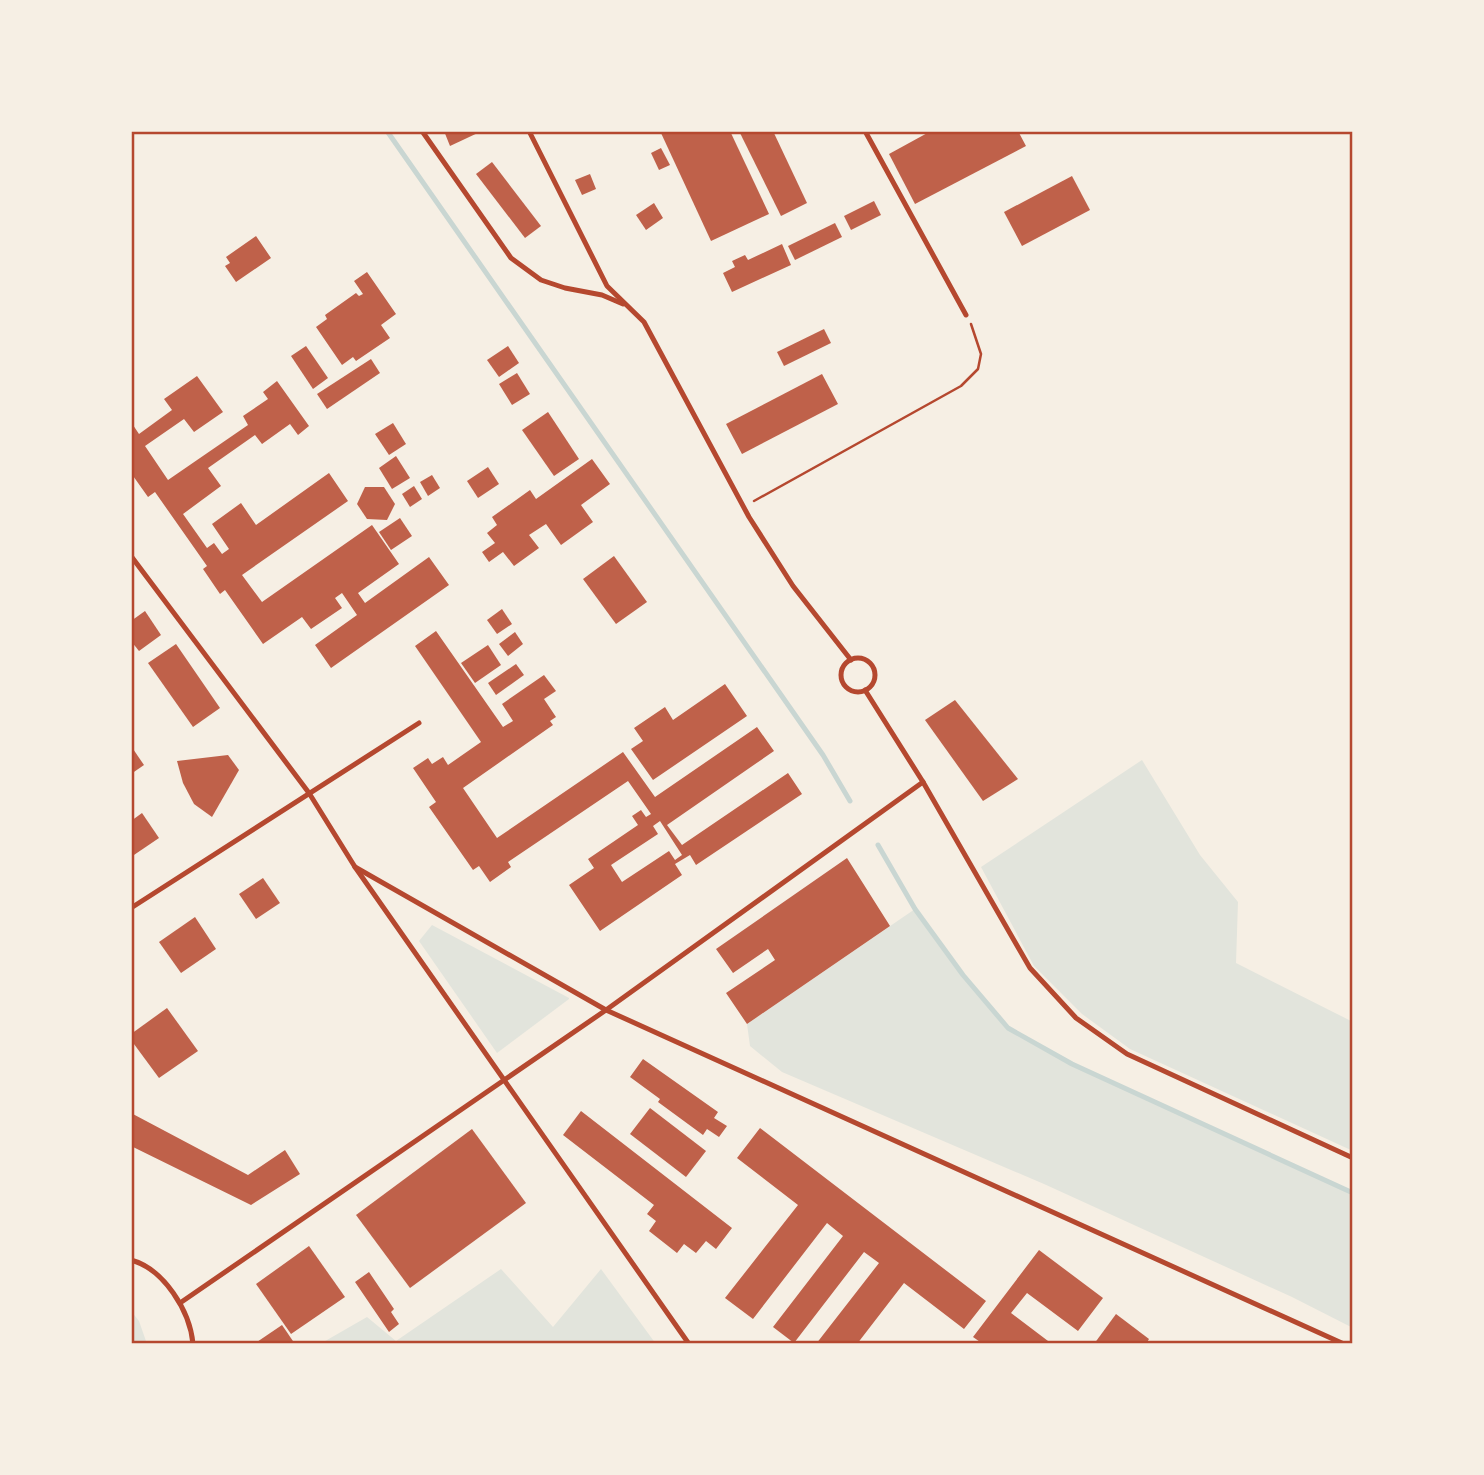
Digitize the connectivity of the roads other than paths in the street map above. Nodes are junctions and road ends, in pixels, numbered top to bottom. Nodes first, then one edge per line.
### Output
1 (422, 131) edge
2 (529, 131) edge
3 (865, 131) edge
4 (626, 306) junction
5 (967, 314) road end
6 (131, 556) edge
7 (134, 565) edge
8 (851, 660) junction
9 (865, 690) junction
10 (419, 723) dead end
11 (923, 782) junction
12 (309, 793) junction
13 (355, 867) junction
14 (131, 908) edge
15 (606, 1010) junction
16 (505, 1079) junction
17 (1353, 1158) edge
18 (131, 1260) edge
19 (180, 1303) junction
20 (193, 1344) edge
21 (689, 1344) edge
22 (1344, 1344) edge

1 - 4 lane
2 - 4 lane
3 - 5 lane
4 - 8 lane
6 - 7 lane
7 - 12 lane
8 - 9 lane
8 - 9 lane
9 - 11 lane
10 - 12 lane
11 - 15 lane
11 - 17 lane
12 - 13 lane
12 - 14 lane
13 - 15 lane
13 - 16 lane
15 - 16 lane
15 - 22 lane
16 - 19 lane
16 - 21 lane
18 - 19 lane
19 - 20 lane

